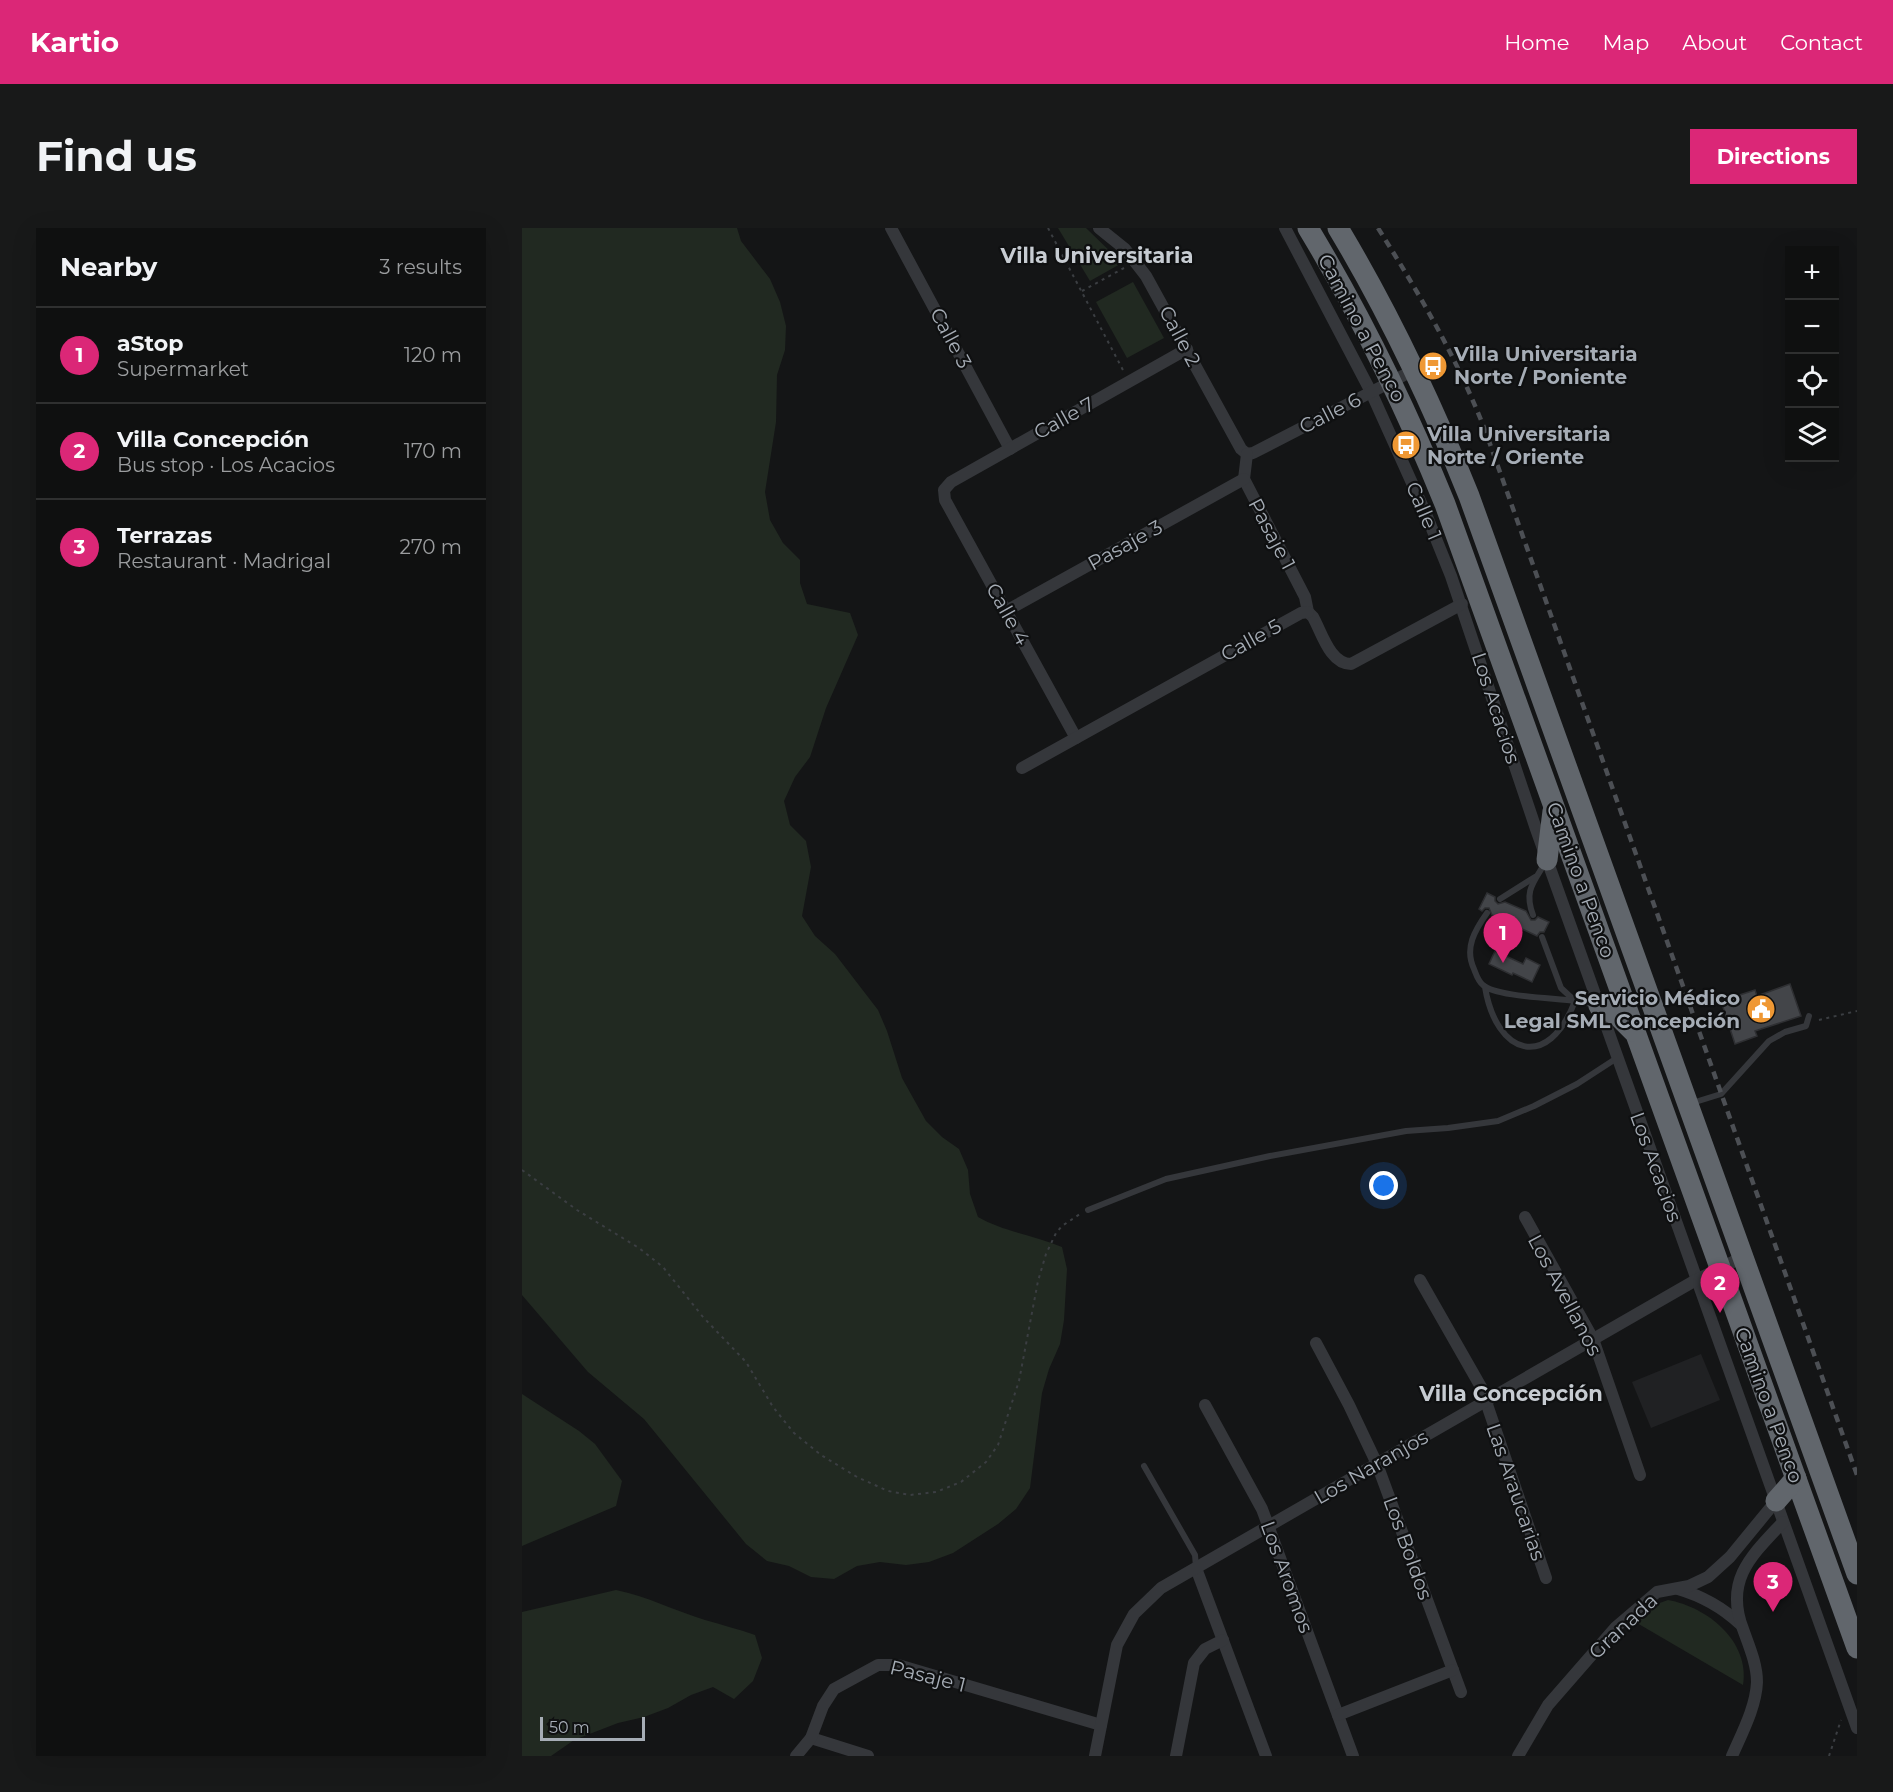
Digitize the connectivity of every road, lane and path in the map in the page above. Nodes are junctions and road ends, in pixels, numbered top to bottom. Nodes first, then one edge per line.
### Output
1 (891, 228) edge
2 (1048, 228) edge
3 (1099, 228) edge
4 (1285, 228) edge
5 (1308, 228) edge
6 (1338, 228) edge
7 (1136, 262) junction
8 (1082, 291) junction
9 (1187, 349) junction
10 (1414, 370) junction
11 (1391, 381) junction
12 (1129, 382) junction
13 (1371, 392) junction
14 (1010, 449) junction
15 (1246, 454) junction
16 (1244, 479) junction
17 (944, 490) joint
18 (1462, 604) junction
19 (1006, 611) junction
20 (1308, 612) junction
21 (1076, 738) junction
22 (1022, 768) dead end
23 (1553, 801) junction
24 (1542, 868) junction
25 (1500, 899) dead end
26 (1487, 913) dead end
27 (1533, 915) dead end
28 (1542, 937) dead end
29 (1485, 987) junction
30 (1575, 1001) junction
31 (1599, 1006) junction
32 (1857, 1011) edge
33 (1808, 1019) joint
34 (1638, 1039) junction
35 (1617, 1058) junction
36 (1689, 1104) junction
37 (522, 1170) edge
38 (1088, 1210) joint
39 (1524, 1217) dead end
40 (1743, 1257) junction
41 (1720, 1268) junction
42 (1420, 1280) dead end
43 (1696, 1280) junction
44 (1593, 1340) junction
45 (1316, 1343) dead end
46 (1486, 1400) junction
47 (1205, 1405) dead end
48 (1377, 1464) junction
49 (1144, 1466) dead end
50 (1640, 1475) dead end
51 (1796, 1478) junction
52 (1776, 1501) junction
53 (1783, 1522) junction
54 (1268, 1526) junction
55 (1196, 1568) junction
56 (1857, 1574) edge
57 (1546, 1578) dead end
58 (1678, 1589) junction
59 (1741, 1624) junction
60 (1223, 1640) junction
61 (1857, 1648) edge
62 (1453, 1671) junction
63 (1461, 1692) dead end
64 (1847, 1700) junction
65 (1338, 1715) junction
66 (1101, 1725) junction
67 (1857, 1728) edge
68 (811, 1738) junction
69 (796, 1756) edge
70 (868, 1756) edge
71 (1095, 1756) edge
72 (1176, 1756) edge
73 (1266, 1756) edge
74 (1353, 1756) edge
75 (1518, 1756) edge
76 (1732, 1756) edge
77 (1829, 1756) edge

1 - 14 street, Calle 3
2 - 8 path
3 - 7 street, Calle 2
4 - 13 street, Calle 1
5 - 11 highway, Camino a Penco
6 - 10 highway, Camino a Penco
7 - 8 path
7 - 9 street, Calle 2
8 - 12 path
9 - 12 street, Calle 7
9 - 15 street, Calle 2
10 - 11 street, Calle 6
10 - 36 highway, Camino a Penco
11 - 13 street, Calle 6
11 - 23 highway, Camino a Penco
12 - 14 street, Calle 7
13 - 15 street, Calle 6
13 - 18 street, Calle 1
14 - 17 street, Calle 7
15 - 16 street, Pasaje 1
16 - 19 street, Pasaje 3
16 - 20 street, Pasaje 1
17 - 19 street, Calle 4
18 - 20 street
18 - 24 street, Los Acacios
19 - 21 street, Calle 4
20 - 21 street, Calle 5
21 - 22 street, Calle 5
23 - 24 highway
23 - 34 highway, Camino a Penco
24 - 25 lane
24 - 27 lane
24 - 31 street, Los Acacios
26 - 29 lane
28 - 30 lane
29 - 30 lane
29 - 30 lane
30 - 31 lane
31 - 34 highway
31 - 35 street, Los Acacios
32 - 33 path
33 - 36 lane
34 - 41 highway, Camino a Penco
35 - 38 lane
35 - 43 street, Los Acacios
36 - 40 highway, Camino a Penco
37 - 38 path
39 - 44 street, Los Avellanos
40 - 41 street, Los Naranjos
40 - 56 highway, Camino a Penco
41 - 43 street, Los Naranjos
41 - 51 highway, Camino a Penco
42 - 46 street, Las Araucarias
43 - 44 street, Los Naranjos
43 - 52 street, Los Acacios
44 - 46 street, Los Naranjos
44 - 50 street, Los Avellanos
45 - 48 street, Los Boldos
46 - 48 street, Los Naranjos
46 - 57 street, Las Araucarias
47 - 54 street, Los Aromos
48 - 54 street, Los Naranjos
48 - 62 street, Los Boldos
49 - 55 lane
51 - 52 highway
51 - 61 highway, Camino a Penco
52 - 53 street, Los Acacios
52 - 58 street, Granada
53 - 59 street
53 - 64 street, Los Acacios
54 - 55 street, Los Naranjos
54 - 65 street, Los Aromos
55 - 60 street
55 - 66 street, Los Naranjos
58 - 59 street
58 - 75 street, Granada
59 - 76 street
60 - 72 street
60 - 73 street
62 - 63 street, Los Boldos
62 - 65 street
64 - 67 street, Los Acacios
64 - 77 path
65 - 74 street, Los Aromos
66 - 68 street, Pasaje 1
66 - 71 street, Los Naranjos
68 - 69 street, Pasaje 1
68 - 70 street

